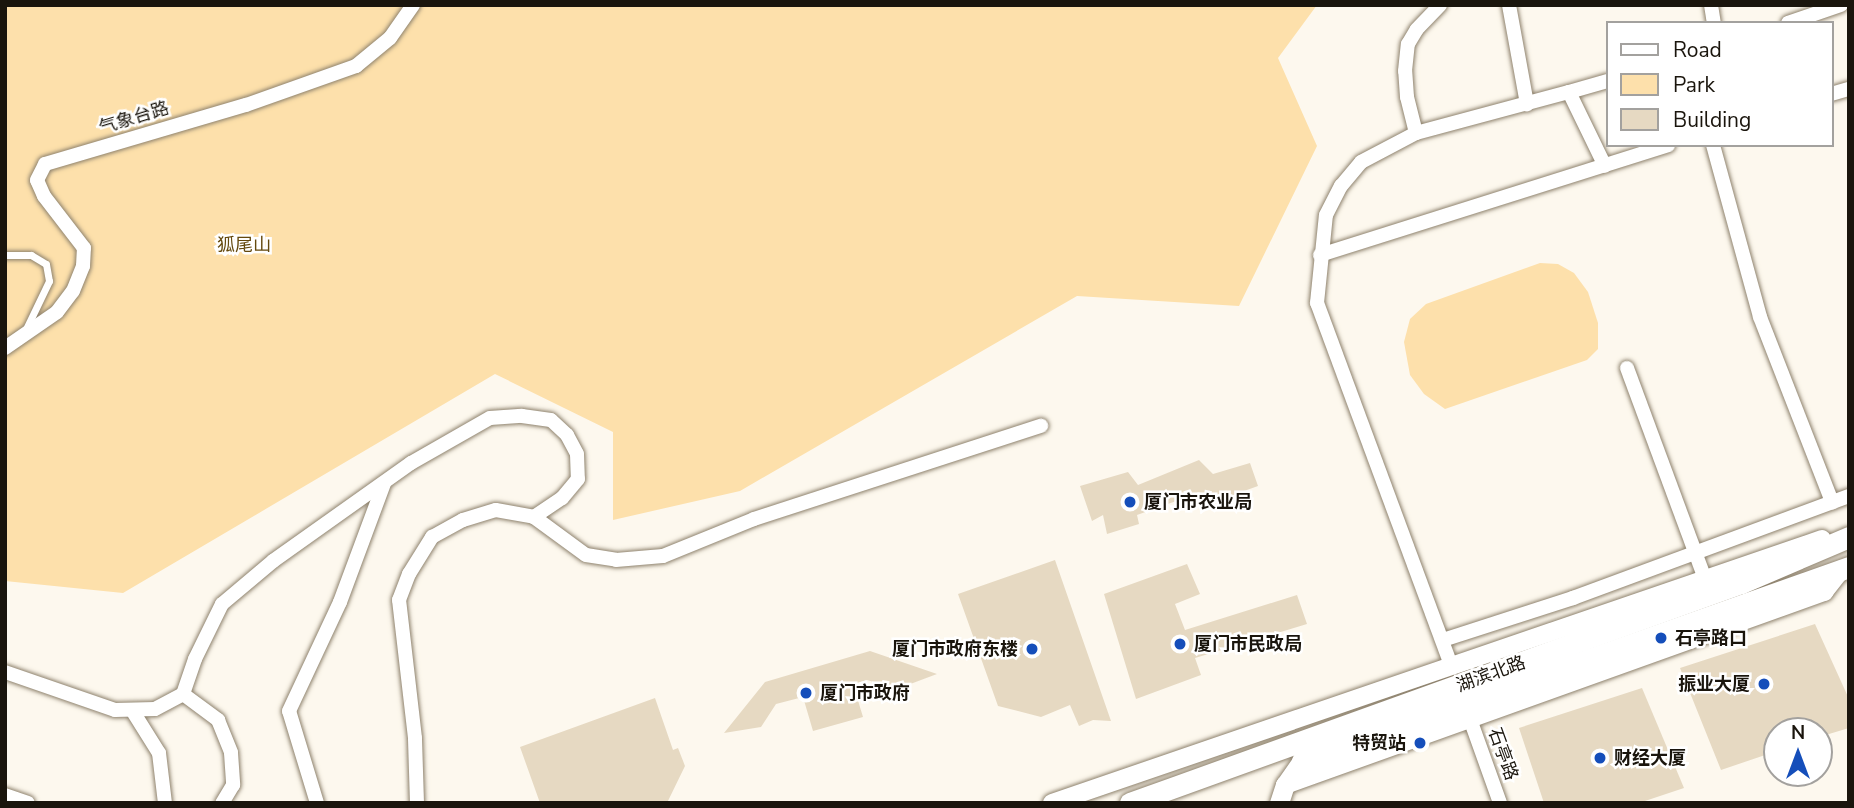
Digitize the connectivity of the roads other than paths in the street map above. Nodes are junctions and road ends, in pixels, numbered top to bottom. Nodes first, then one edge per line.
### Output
1 (413, 5) edge
2 (1440, 5) edge
3 (1509, 5) edge
4 (1842, 5) edge
5 (1793, 16) edge
6 (1605, 82) edge
7 (1569, 92) junction
8 (1527, 104) junction
9 (1416, 132) junction
10 (1662, 147) edge
11 (1714, 147) edge
12 (1605, 166) junction
13 (5, 254) edge
14 (1320, 255) junction
15 (23, 335) junction
16 (5, 348) edge
17 (1627, 368) dead end
18 (1041, 426) dead end
19 (384, 483) junction
20 (1849, 496) edge
21 (1832, 502) junction
22 (534, 517) junction
23 (1849, 530) edge
24 (1849, 537) edge
25 (1695, 552) junction
26 (1845, 568) edge
27 (1705, 579) junction
28 (1443, 640) junction
29 (1451, 665) junction
30 (5, 672) edge
31 (183, 694) junction
32 (132, 710) junction
33 (1470, 719) junction
34 (1303, 761) joint
35 (1282, 794) edge
36 (5, 795) edge
37 (1147, 801) edge
38 (28, 803) edge
39 (165, 803) edge
40 (222, 803) edge
41 (317, 803) edge
42 (418, 803) edge
43 (1052, 803) edge
44 (1500, 803) edge

1 - 15 street, 气象台路
2 - 9 street
3 - 8 street
4 - 5 street
6 - 7 street
7 - 8 street
7 - 12 street
8 - 9 street
9 - 14 street
10 - 12 street
11 - 21 street
12 - 14 street
13 - 15 lane, 气象台路
14 - 28 street
15 - 16 street, 气象台路
17 - 25 street
18 - 22 street
19 - 22 street
19 - 31 street
19 - 41 street
20 - 21 street
21 - 25 street
22 - 42 street
23 - 27 street
24 - 37 main road, 湖滨北路
25 - 27 street
25 - 28 street
26 - 33 street
26 - 34 main road, 湖滨北路
27 - 29 street
28 - 29 street
29 - 43 street
30 - 32 street
31 - 32 street
31 - 40 street
32 - 39 street
33 - 35 street
33 - 44 street, 石亭路
34 - 35 main road
36 - 38 street

